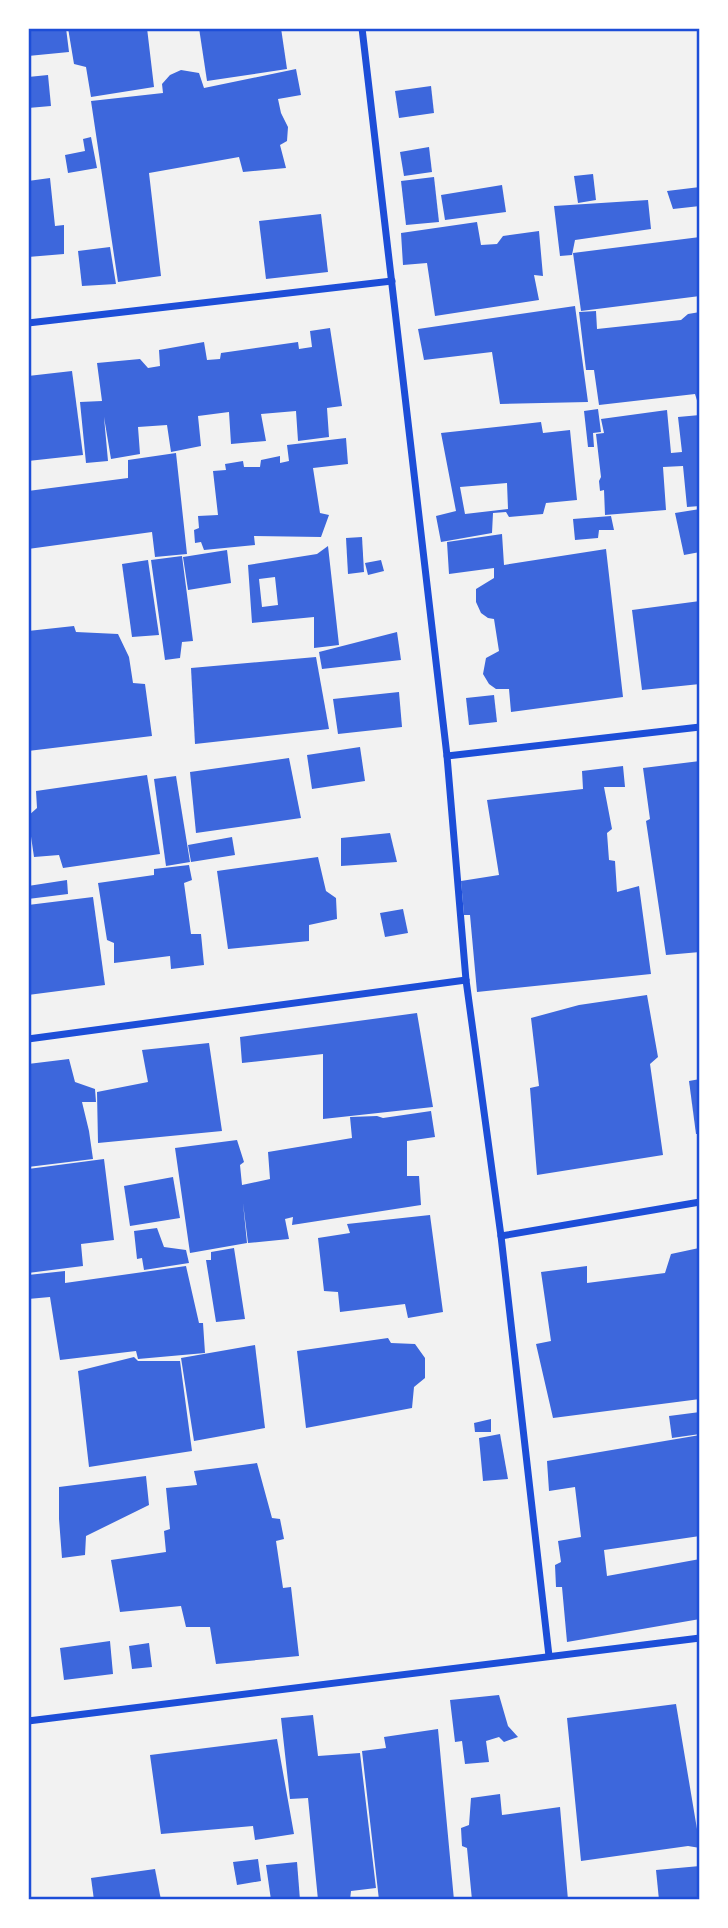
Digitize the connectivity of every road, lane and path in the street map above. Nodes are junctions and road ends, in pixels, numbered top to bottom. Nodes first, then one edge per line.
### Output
1 (362, 28) edge
2 (392, 281) junction
3 (28, 323) edge
4 (700, 727) edge
5 (447, 756) junction
6 (466, 980) junction
7 (28, 1039) edge
8 (700, 1202) edge
9 (501, 1236) junction
10 (700, 1638) edge
11 (549, 1656) junction
12 (28, 1721) edge

1 - 2 street
2 - 3 street
2 - 5 street
4 - 5 street
5 - 6 street
6 - 7 street
6 - 9 street
8 - 9 street
9 - 11 street
10 - 11 street
11 - 12 street

